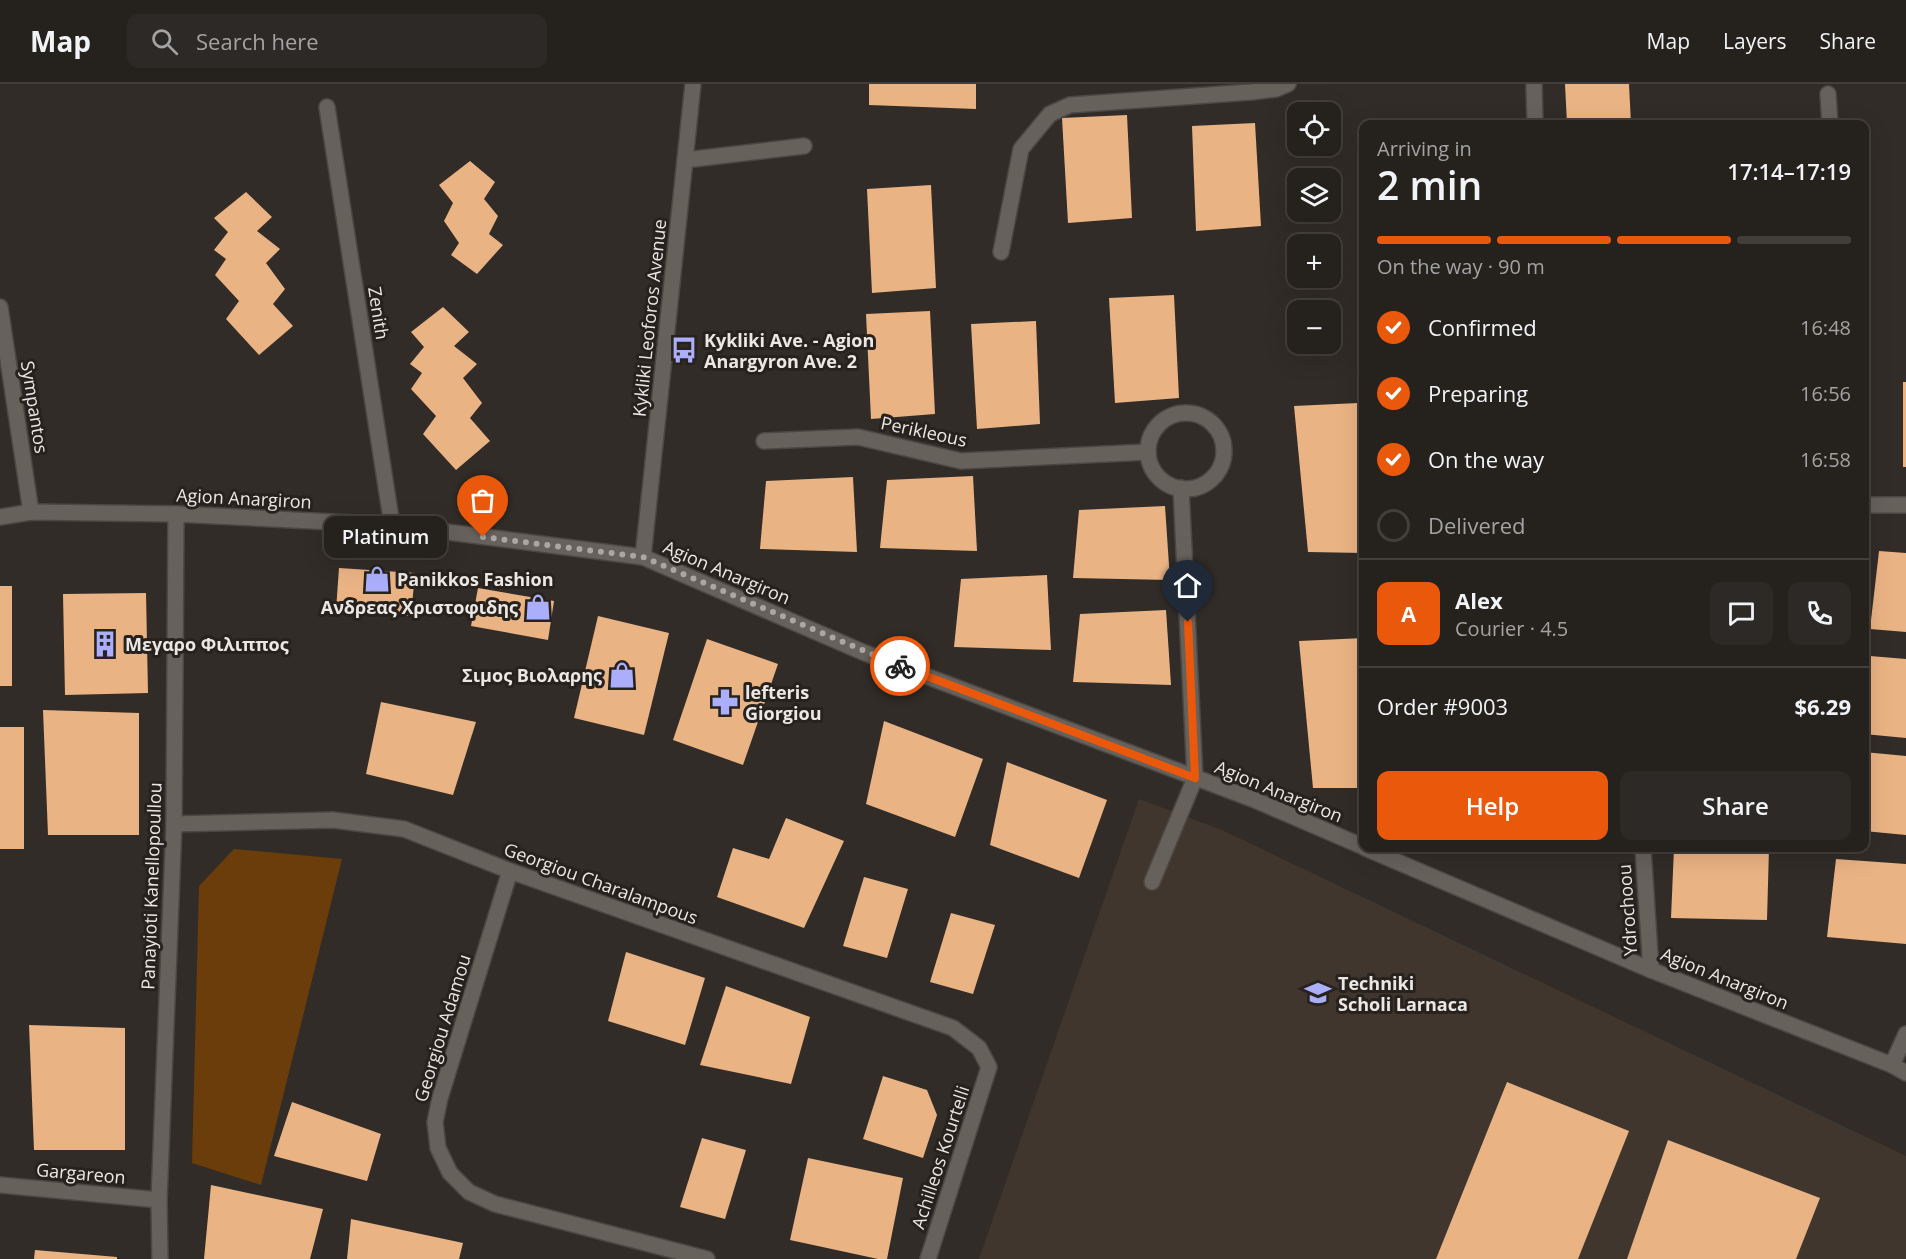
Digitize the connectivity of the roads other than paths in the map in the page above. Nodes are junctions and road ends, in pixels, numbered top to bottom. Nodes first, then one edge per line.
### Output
1 (693, 84) edge
2 (1288, 84) edge
3 (1534, 84) edge
4 (1828, 94) dead end
5 (327, 107) dead end
6 (1535, 120) edge
7 (1830, 120) edge
8 (804, 146) dead end
9 (685, 159) junction
10 (1001, 252) dead end
11 (0, 307) edge
12 (764, 441) dead end
13 (1148, 452) junction
14 (1181, 488) junction
15 (1869, 505) edge
16 (1906, 505) edge
17 (31, 512) junction
18 (176, 514) junction
19 (0, 517) edge
20 (392, 525) junction
21 (643, 557) junction
22 (1195, 778) junction
23 (174, 824) junction
24 (1359, 845) edge
25 (1376, 852) edge
26 (1643, 852) edge
27 (510, 872) junction
28 (1152, 882) dead end
29 (1651, 970) junction
30 (1906, 1035) edge
31 (1892, 1065) junction
32 (989, 1067) joint
33 (1906, 1073) edge
34 (0, 1185) edge
35 (159, 1200) junction
36 (160, 1259) edge
37 (707, 1259) edge
38 (928, 1259) edge

1 - 9 street, Kykliki Leoforos Avenue
2 - 10 street
3 - 6 street
4 - 7 street
5 - 20 street, Zenith
8 - 9 street
9 - 21 street, Kykliki Leoforos Avenue
11 - 17 street, Sympantos
12 - 13 street, Perikleous
13 - 14 street
13 - 14 street
14 - 22 street
15 - 16 street
17 - 18 street, Agion Anargiron
17 - 19 street, Agion Anargiron
18 - 20 street, Agion Anargiron
18 - 23 street, Panayioti Kanellopoullou
20 - 21 street, Agion Anargiron
21 - 22 street, Agion Anargiron
22 - 24 street, Agion Anargiron
22 - 28 street
23 - 27 street, Georgiou Charalampous
23 - 35 street, Panayioti Kanellopoullou
25 - 29 street, Agion Anargiron
26 - 29 street, Ydrochoou
27 - 32 street, Georgiou Charalampous
27 - 37 street, Georgiou Adamou
29 - 31 street, Agion Anargiron
30 - 31 street
31 - 33 street, Agion Anargiron
32 - 38 street, Achilleos Kourtelli
34 - 35 street, Gargareon
35 - 36 street, Panayioti Kanellopoullou

